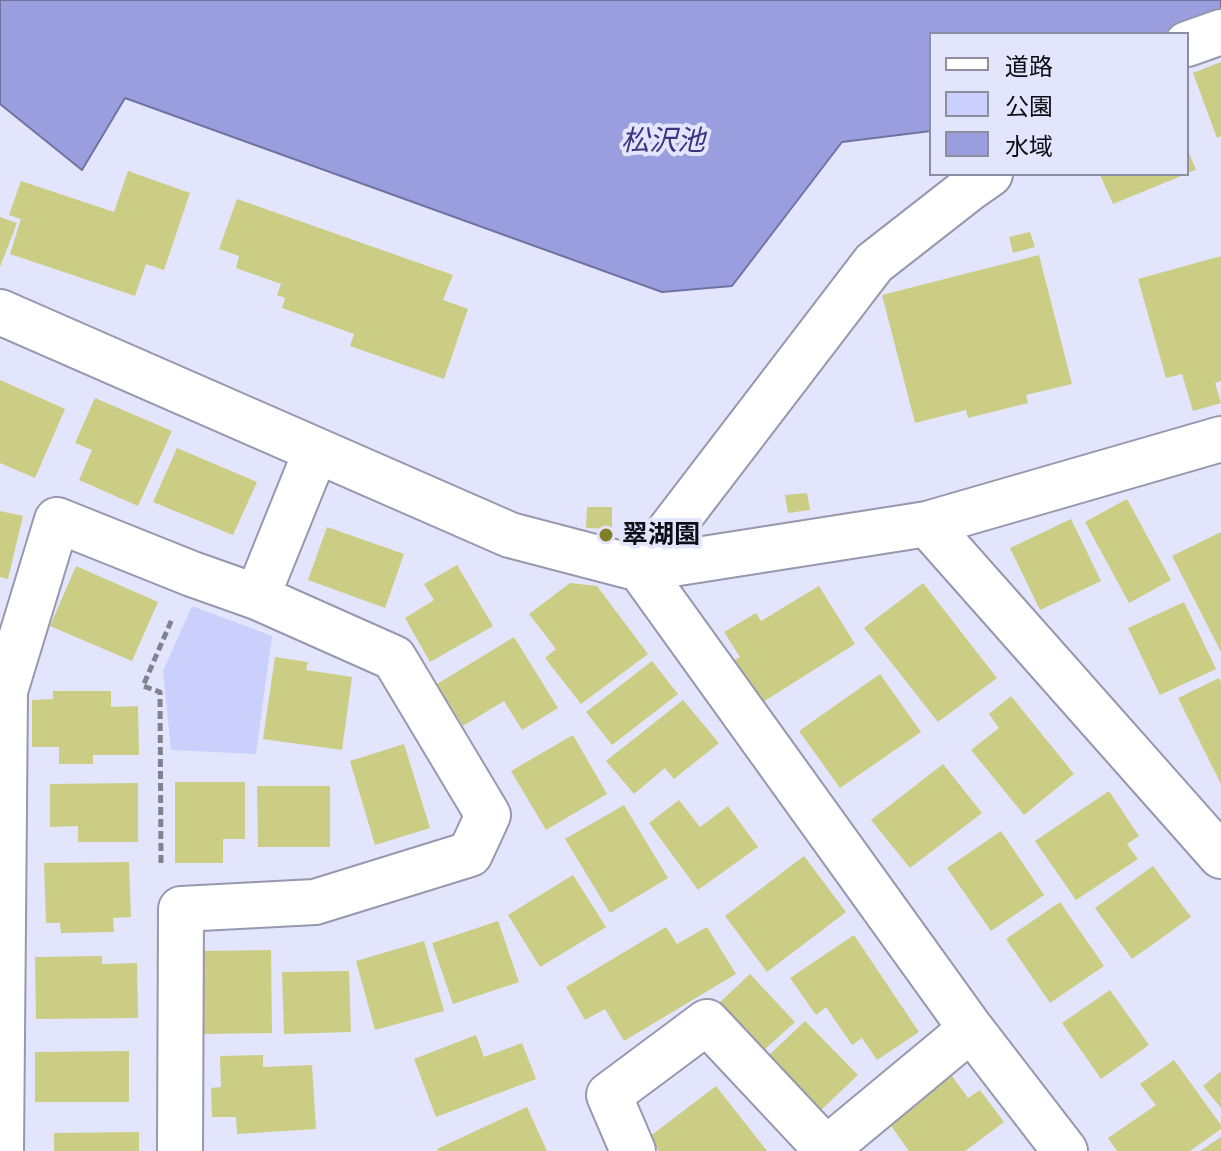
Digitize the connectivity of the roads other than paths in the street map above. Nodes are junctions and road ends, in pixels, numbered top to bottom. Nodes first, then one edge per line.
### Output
1 (1221, 32) edge
2 (1189, 43) edge
3 (987, 176) edge
4 (0, 312) edge
5 (1221, 439) edge
6 (316, 451) junction
7 (927, 524) junction
8 (640, 569) junction
9 (257, 597) junction
10 (1221, 856) edge
11 (971, 1029) junction
12 (825, 1150) edge
13 (1, 1151) edge
14 (180, 1151) edge
15 (633, 1151) edge
16 (1065, 1151) edge

1 - 2 street
3 - 8 street
4 - 6 street
5 - 7 street
6 - 8 street
6 - 9 street
7 - 8 street
7 - 10 street
8 - 11 street
9 - 13 street
9 - 14 street
11 - 12 street
11 - 16 street
12 - 15 street

